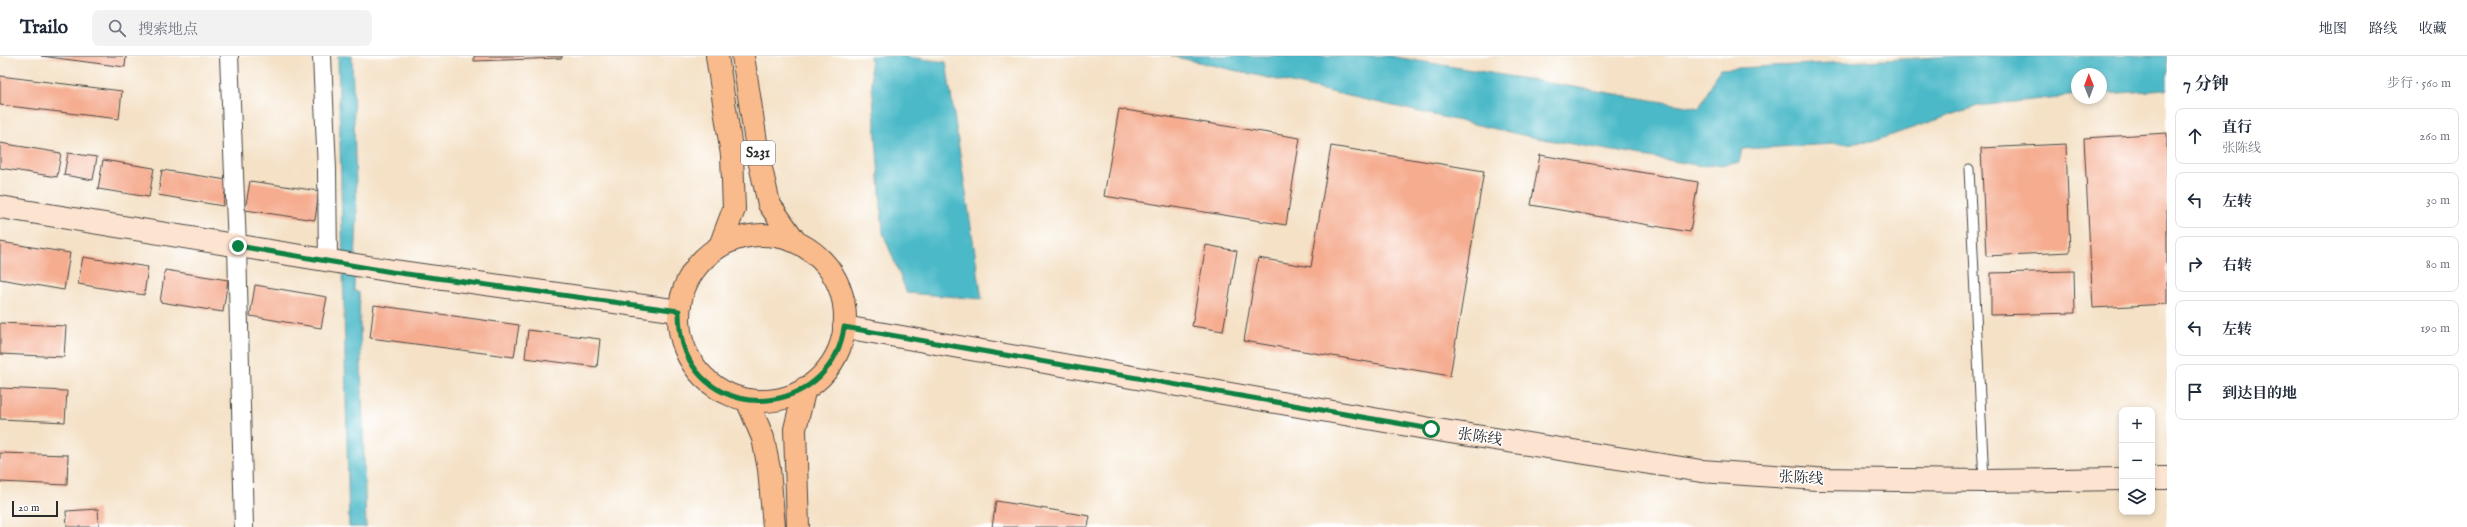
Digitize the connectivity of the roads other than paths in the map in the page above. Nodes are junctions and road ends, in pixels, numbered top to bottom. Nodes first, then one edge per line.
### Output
1 (229, 56) edge
2 (322, 56) edge
3 (717, 56) edge
4 (743, 56) edge
5 (1969, 169) dead end
6 (0, 207) edge
7 (795, 241) junction
8 (238, 246) junction
9 (720, 246) junction
10 (328, 261) junction
11 (679, 311) junction
12 (844, 327) junction
13 (806, 388) junction
14 (747, 400) junction
15 (2155, 478) edge
16 (2167, 478) edge
17 (2119, 479) edge
18 (1984, 481) junction
19 (244, 527) edge
20 (774, 527) edge
21 (798, 527) edge

1 - 8 street
2 - 10 street
3 - 9 main road, S231
4 - 7 main road, S231
5 - 18 lane
6 - 8 main road
7 - 9 main road
7 - 12 main road
8 - 10 main road
8 - 19 street
9 - 11 main road
10 - 11 main road
11 - 14 main road
12 - 13 main road
12 - 18 main road, 张陈线
13 - 14 main road
13 - 21 main road
14 - 20 main road
15 - 16 main road
17 - 18 main road, 张陈线

